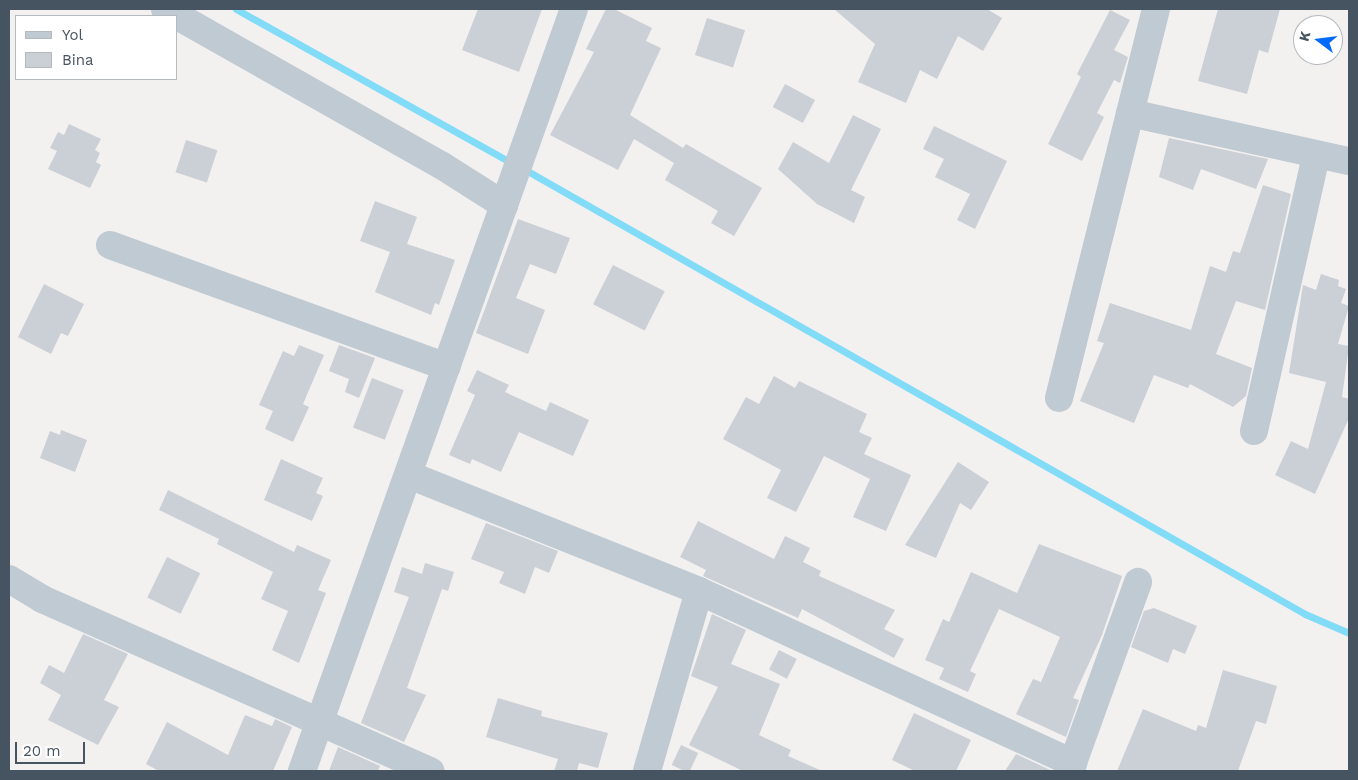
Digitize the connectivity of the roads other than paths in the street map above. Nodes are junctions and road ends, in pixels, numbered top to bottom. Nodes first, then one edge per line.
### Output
1 (574, 9) edge
2 (1156, 9) edge
3 (178, 16) edge
4 (1130, 113) junction
5 (1316, 155) junction
6 (1349, 161) edge
7 (505, 200) junction
8 (110, 245) dead end
9 (447, 367) junction
10 (1059, 398) dead end
11 (1254, 431) dead end
12 (409, 474) junction
13 (9, 579) edge
14 (1138, 582) dead end
15 (699, 591) junction
16 (320, 722) junction
17 (1072, 767) edge
18 (302, 771) edge
19 (431, 771) edge
20 (647, 771) edge

1 - 7 street
2 - 4 street
3 - 7 street
4 - 5 street
4 - 10 street
5 - 6 street
5 - 11 street
7 - 9 street
8 - 9 street
9 - 12 street
12 - 15 street
12 - 16 street
13 - 16 street
14 - 17 street
15 - 17 street
15 - 20 street
16 - 18 street
16 - 19 street

